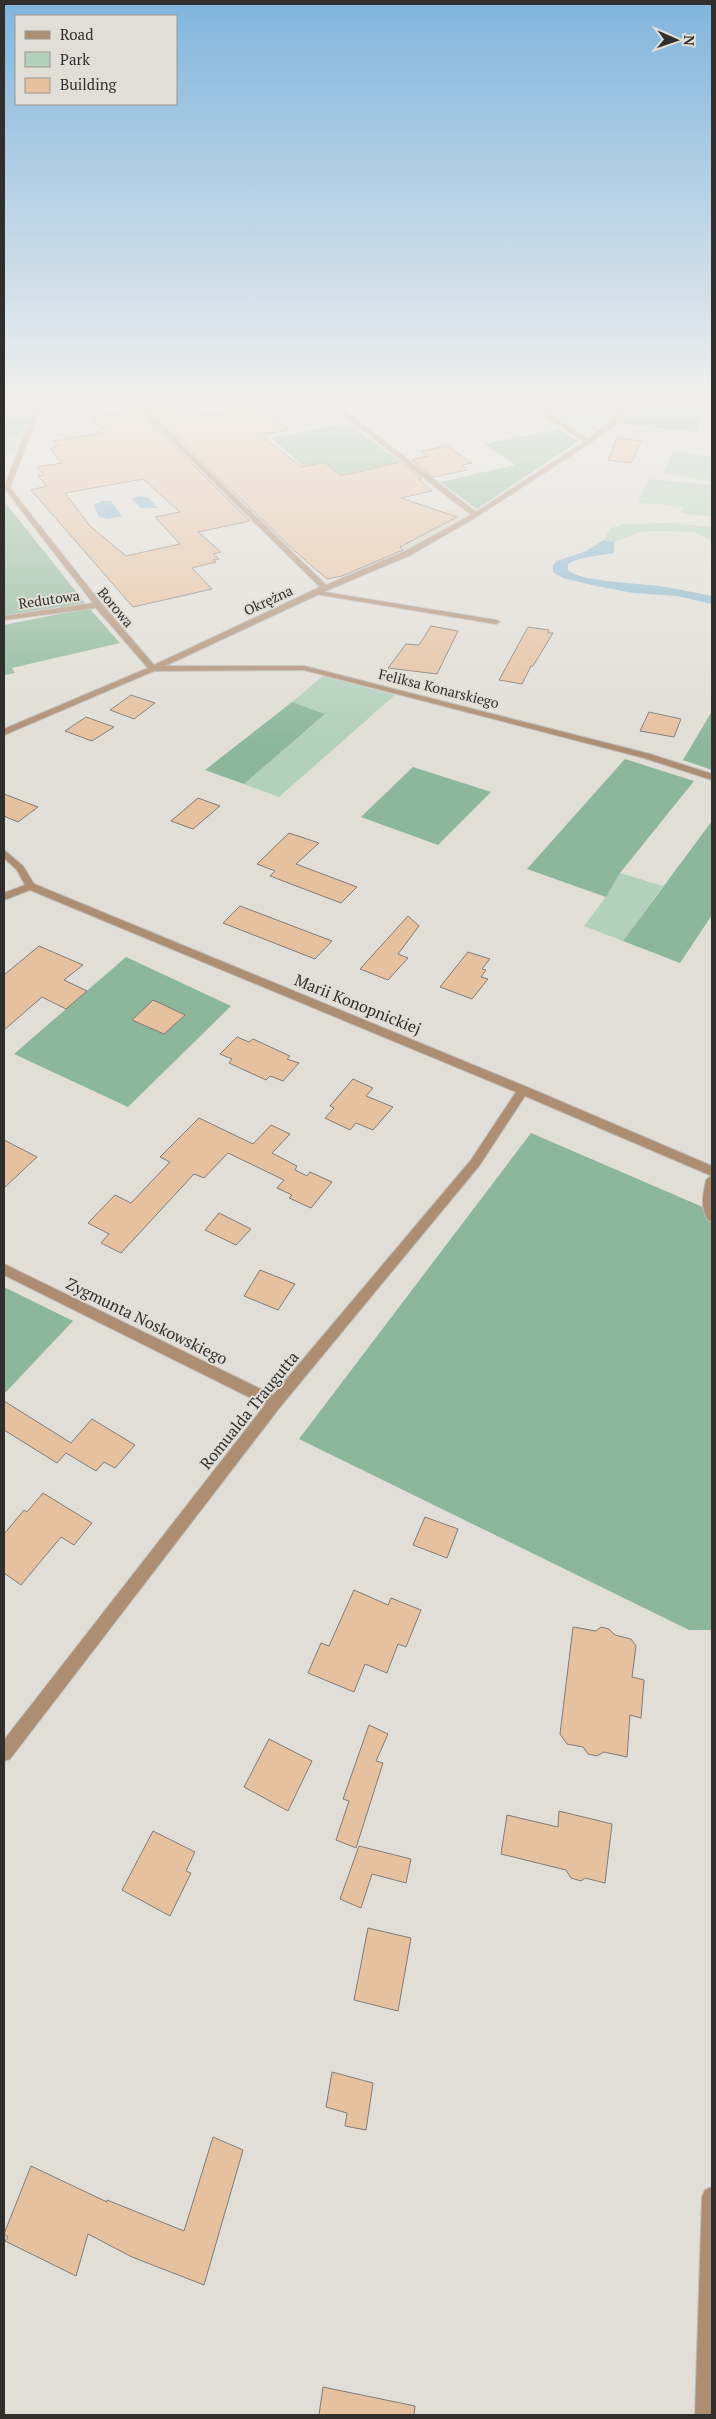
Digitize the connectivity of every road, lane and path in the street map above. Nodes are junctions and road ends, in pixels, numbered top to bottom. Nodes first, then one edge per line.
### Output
1 (31, 519) edge
2 (255, 519) edge
3 (469, 519) edge
4 (325, 588) junction
5 (315, 592) junction
6 (98, 605) junction
7 (4, 618) edge
8 (496, 622) dead end
9 (154, 669) junction
10 (4, 732) edge
11 (712, 777) edge
12 (4, 853) edge
13 (30, 886) junction
14 (4, 897) edge
15 (523, 1090) junction
16 (712, 1171) edge
17 (712, 1180) edge
18 (712, 1217) edge
19 (4, 1269) edge
20 (275, 1404) junction
21 (4, 1753) edge
22 (712, 2197) edge
23 (706, 2415) edge

1 - 6 street, Borowa
2 - 4 street
3 - 4 street, Okrężna
4 - 5 street, Okrężna
5 - 8 street
5 - 9 street, Okrężna
6 - 7 street, Redutowa
6 - 9 street, Borowa
9 - 10 street, Okrężna
9 - 11 street, Feliksa Konarskiego
12 - 13 street
13 - 14 street
13 - 15 street, Marii Konopnickiej
15 - 16 street, Marii Konopnickiej
15 - 20 street, Romualda Traugutta
17 - 18 street
19 - 20 street, Zygmunta Noskowskiego
20 - 21 street, Romualda Traugutta
22 - 23 street

